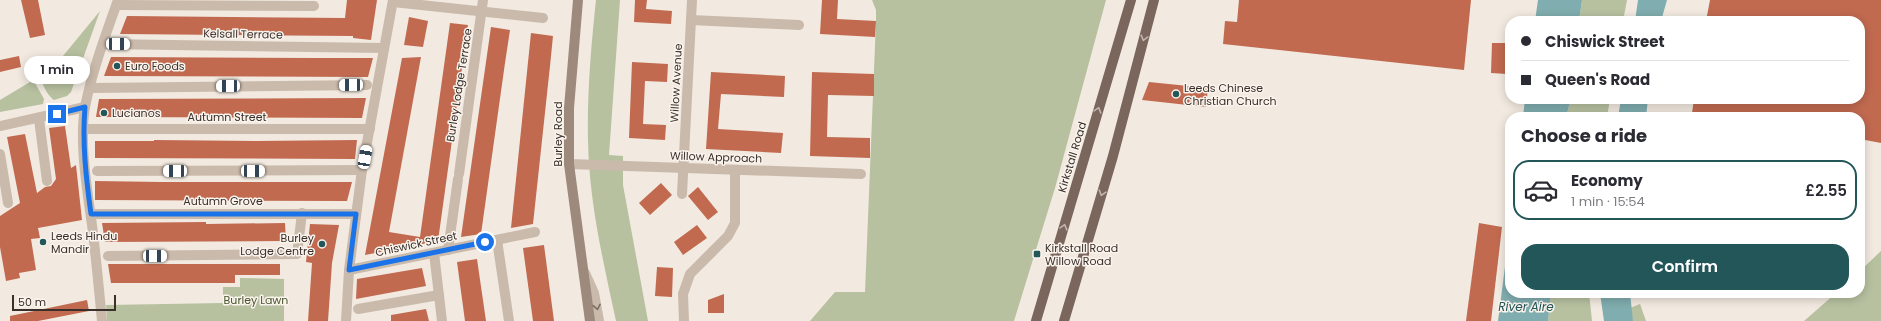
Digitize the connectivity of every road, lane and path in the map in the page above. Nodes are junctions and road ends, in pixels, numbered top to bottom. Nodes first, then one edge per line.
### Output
1 (483, 0) edge
2 (578, 0) edge
3 (692, 0) edge
4 (1131, 0) edge
5 (1154, 0) edge
6 (393, 1) edge
7 (117, 2) edge
8 (314, 6) dead end
9 (482, 11) junction
10 (543, 18) dead end
11 (691, 20) junction
12 (799, 25) dead end
13 (103, 44) junction
14 (384, 48) junction
15 (367, 85) dead end
16 (90, 88) junction
17 (85, 107) junction
18 (39, 119) junction
19 (0, 126) edge
20 (84, 129) junction
21 (370, 129) junction
22 (0, 154) edge
23 (569, 164) junction
24 (684, 168) junction
25 (362, 170) junction
26 (735, 170) junction
27 (97, 171) dead end
28 (861, 174) dead end
29 (46, 181) dead end
30 (682, 194) dead end
31 (8, 203) dead end
32 (302, 213) junction
33 (91, 214) junction
34 (356, 214) junction
35 (535, 232) dead end
36 (497, 240) junction
37 (448, 250) junction
38 (434, 253) junction
39 (108, 256) dead end
40 (582, 268) junction
41 (349, 270) junction
42 (439, 295) junction
43 (358, 309) dead end
44 (102, 321) edge
45 (346, 321) edge
46 (442, 321) edge
47 (509, 321) edge
48 (590, 321) edge
49 (599, 321) edge
50 (684, 321) edge
51 (1036, 321) edge
52 (1064, 321) edge

1 - 9 street, Burley Lodge Terrace
2 - 23 street, Burley Road
3 - 11 street, Willow Avenue
51 -> 4 main road, Kirkstall Road
5 -> 52 main road
6 - 9 street
6 - 14 street
7 - 8 street
7 - 13 street
9 - 10 street
9 - 37 street, Burley Lodge Terrace
11 - 12 street
11 - 24 street, Willow Avenue
13 - 14 street, Kelsall Terrace
13 - 16 street
14 - 21 street
15 - 16 street
16 - 17 street
17 - 18 street
17 - 20 street
18 - 19 street
18 - 29 street
20 - 21 street, Autumn Street
20 - 33 street
21 - 25 street
22 - 31 street
23 - 24 street, Willow Approach
23 - 40 street, Burley Road
24 - 26 street, Willow Approach
24 - 30 street, Willow Avenue
25 - 27 street
25 - 34 street
26 - 28 street, Willow Approach
26 - 50 street
32 - 33 street, Autumn Grove
32 - 34 street, Autumn Grove
32 - 39 street
33 - 44 street
34 - 41 street
35 - 36 street, Chiswick Street
36 - 37 street, Chiswick Street
36 - 47 street
37 - 38 street, Chiswick Street
38 - 41 street, Chiswick Street
38 - 42 street
40 - 48 street, Burley Road
40 -> 49 street, Burley Road
41 - 45 street
42 - 43 street
42 - 46 street

